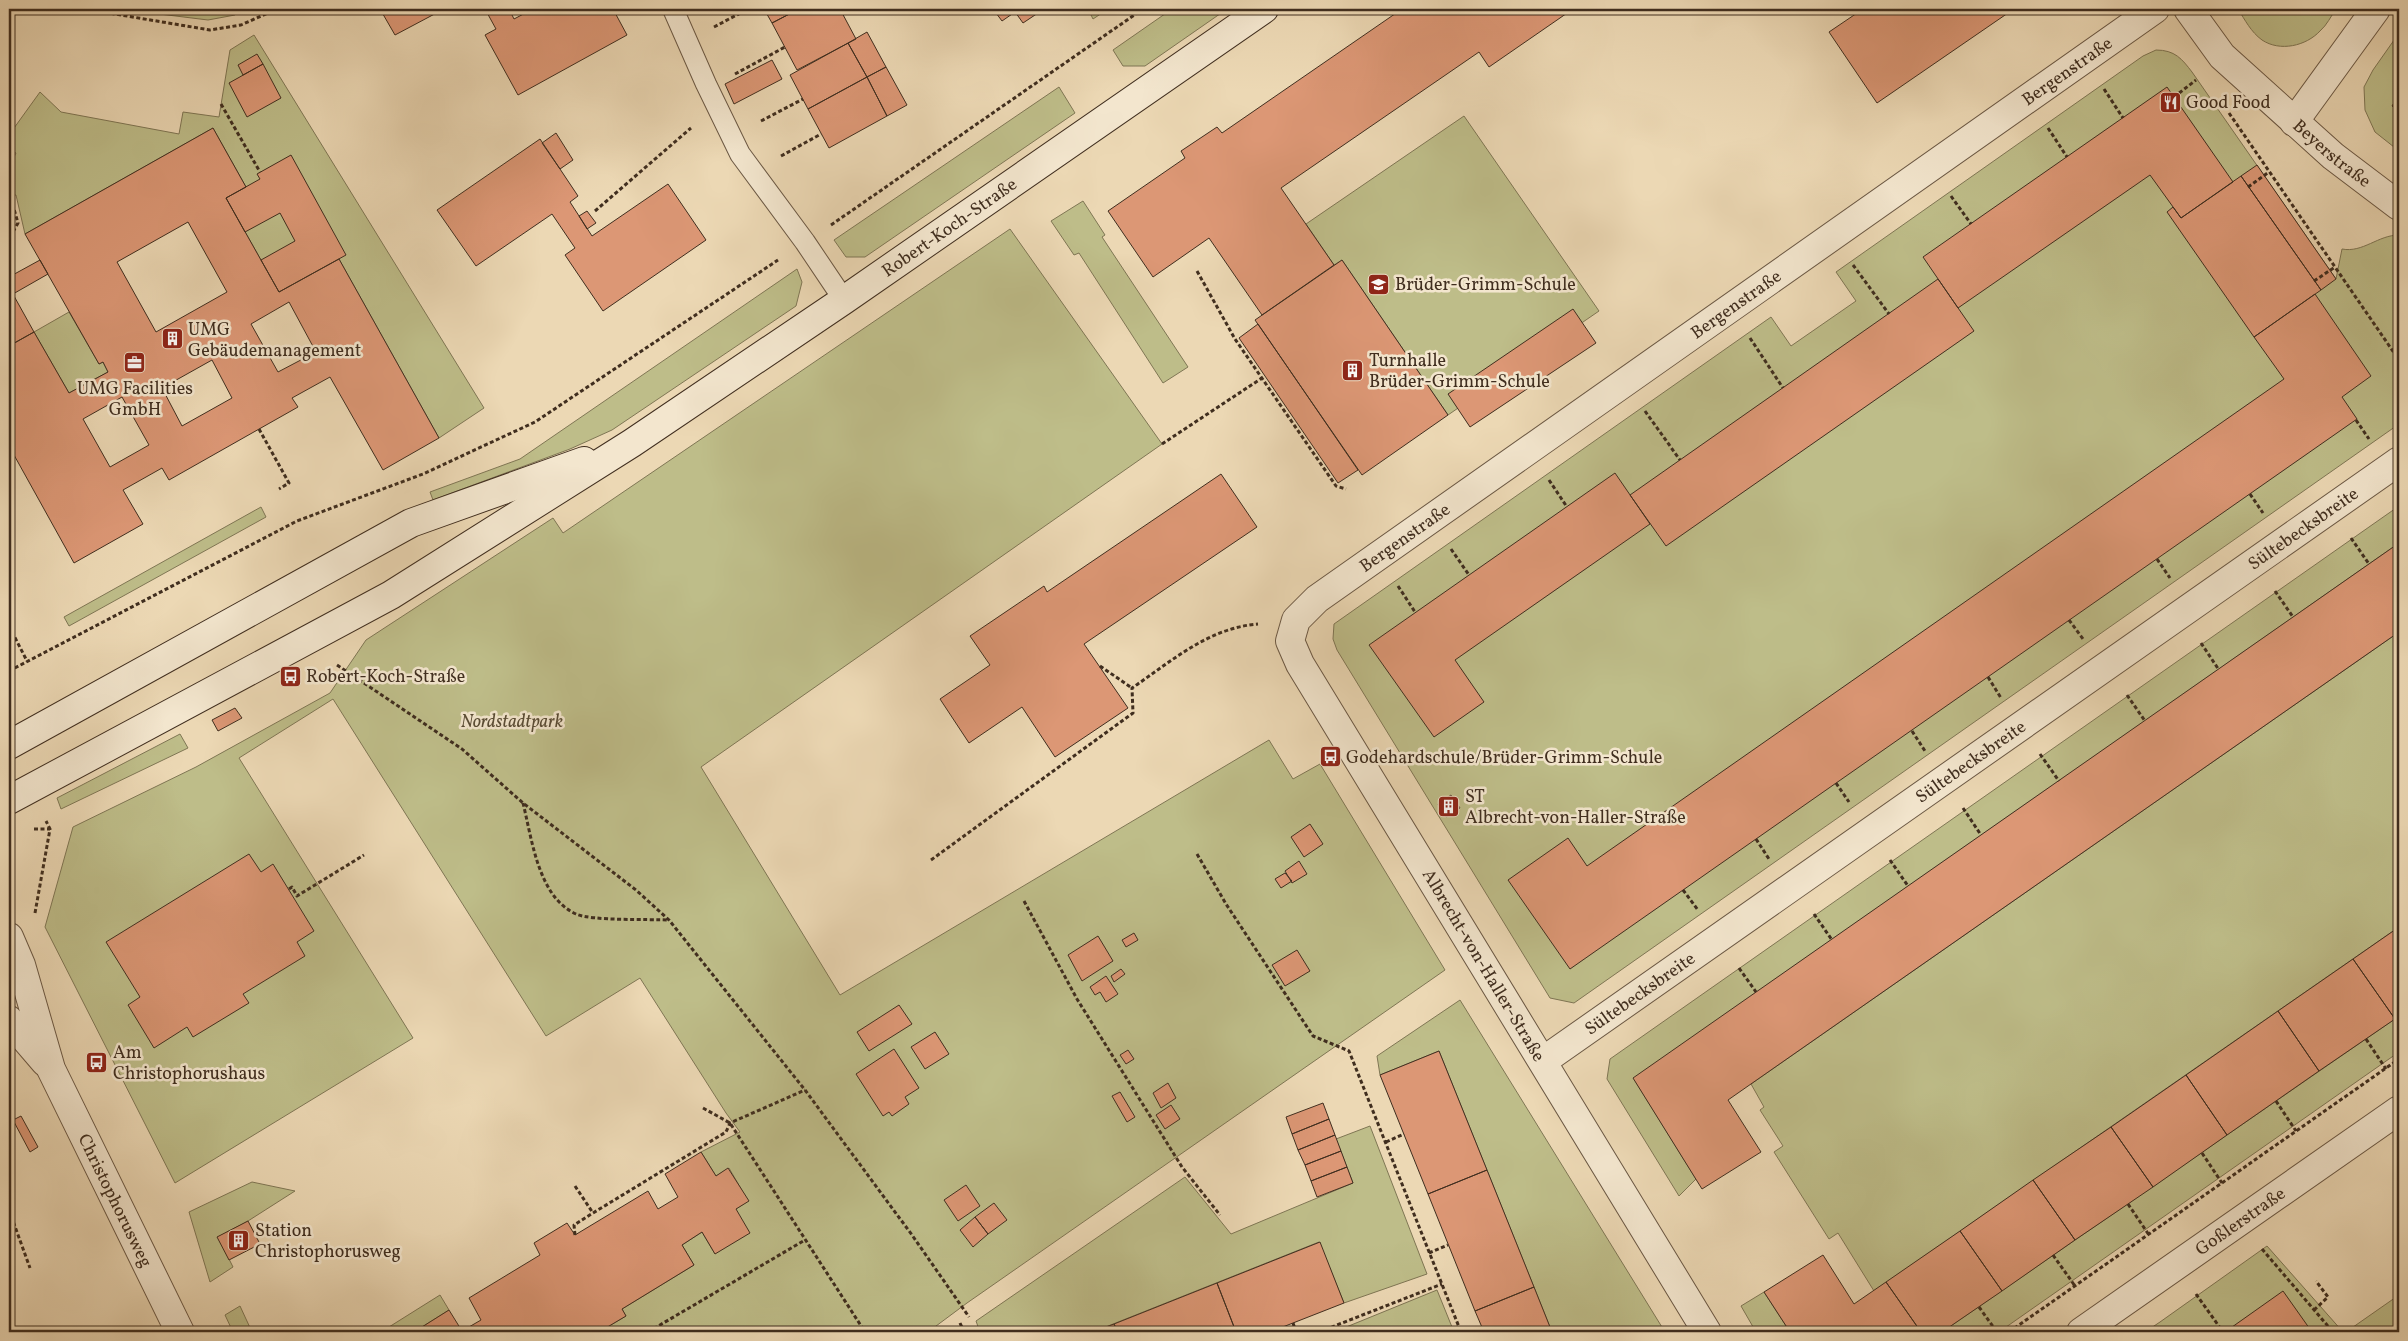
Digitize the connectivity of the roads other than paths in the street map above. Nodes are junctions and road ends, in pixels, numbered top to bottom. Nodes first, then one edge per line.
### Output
1 (674, 9) edge
2 (1264, 9) edge
3 (2155, 9) edge
4 (2188, 9) edge
5 (2376, 9) edge
6 (2294, 122) junction
7 (2399, 206) edge
8 (844, 300) junction
9 (632, 444) junction
10 (2399, 461) edge
11 (1296, 620) joint
12 (9, 745) edge
13 (19, 794) edge
14 (9, 937) edge
15 (9, 1020) edge
16 (1543, 1061) junction
17 (51, 1069) junction
18 (2399, 1110) edge
19 (180, 1332) edge
20 (1707, 1332) edge
21 (2081, 1332) edge

1 - 8 lane
2 - 8 street, Robert-Koch-Straße
3 - 11 street, Bergenstraße
4 - 6 street, Beyerstraße
5 - 6 street
6 - 7 street, Beyerstraße
8 - 9 street, Robert-Koch-Straße
9 - 12 street, Robert-Koch-Straße
9 - 13 street, Robert-Koch-Straße
10 - 16 street, Sültebecksbreite
11 - 16 street, Albrecht-von-Haller-Straße
14 - 17 street, Christophorusweg
15 - 17 street, Christophorusweg
16 - 20 street, Albrecht-von-Haller-Straße
17 - 19 street, Christophorusweg
18 - 21 street, Goßlerstraße

